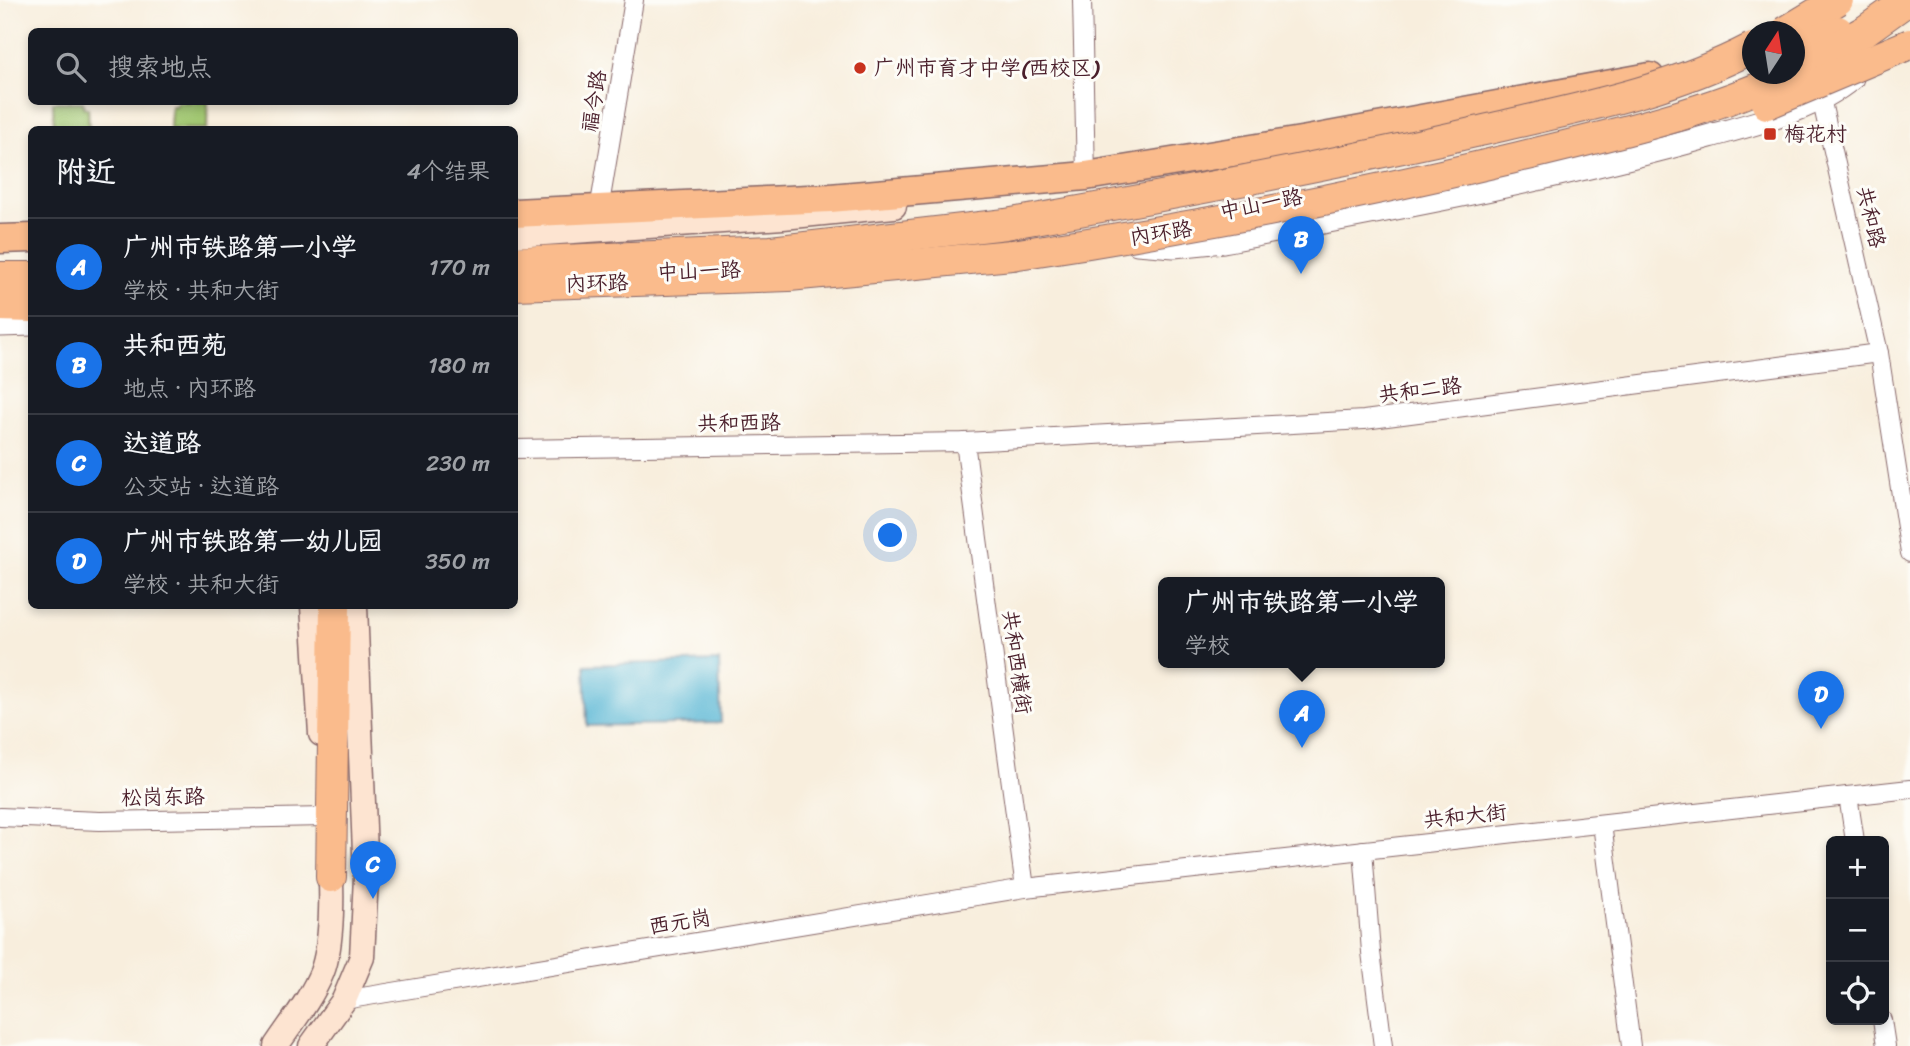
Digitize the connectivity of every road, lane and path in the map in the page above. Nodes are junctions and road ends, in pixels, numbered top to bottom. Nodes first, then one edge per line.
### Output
1 (634, 0) edge
2 (1082, 0) edge
3 (1838, 0) edge
4 (1853, 0) edge
5 (1906, 8) edge
6 (1803, 21) edge
7 (1805, 37) edge
8 (1805, 41) edge
9 (1910, 44) edge
10 (1910, 50) edge
11 (1742, 53) edge
12 (1742, 57) edge
13 (1872, 61) junction
14 (1742, 63) edge
15 (1805, 64) edge
16 (1686, 80) junction
17 (1765, 84) edge
18 (1771, 84) edge
19 (1755, 93) junction
20 (1821, 98) junction
21 (1499, 158) junction
22 (1585, 167) junction
23 (1086, 176) junction
24 (1026, 182) junction
25 (1409, 183) junction
26 (599, 210) junction
27 (518, 213) edge
28 (1096, 234) junction
29 (518, 235) edge
30 (28, 238) edge
31 (0, 239) edge
32 (518, 262) edge
33 (28, 276) edge
34 (518, 276) edge
35 (0, 277) edge
36 (518, 285) edge
37 (28, 290) edge
38 (0, 291) edge
39 (28, 299) edge
40 (0, 300) edge
41 (0, 306) edge
42 (28, 307) edge
43 (28, 324) edge
44 (0, 325) edge
45 (1879, 353) junction
46 (965, 442) junction
47 (518, 449) edge
48 (1910, 553) edge
49 (313, 609) edge
50 (335, 609) edge
51 (355, 609) edge
52 (1910, 789) edge
53 (1849, 796) junction
54 (330, 803) junction
55 (0, 817) edge
56 (1602, 824) junction
57 (1854, 836) edge
58 (1363, 850) junction
59 (331, 877) joint
60 (1025, 888) junction
61 (344, 1000) junction
62 (1883, 1025) edge
63 (275, 1046) edge
64 (311, 1046) edge
65 (1383, 1046) edge
66 (1631, 1046) edge
67 (1886, 1046) edge

1 - 26 street, 福今路
2 - 23 street
3 - 6 highway, bridge
4 - 7 main road
5 - 8 highway, bridge
5 - 15 highway, bridge
9 - 25 highway, bridge
10 - 13 main road, 中山一路
11 - 16 highway, 内环路, bridge
12 - 23 main road
13 - 19 main road, 中山一路
13 - 20 street
14 - 16 highway, bridge
16 - 32 highway, 内环路, bridge
17 - 25 highway, 内环路, bridge
18 - 19 main road
19 - 21 main road, 中山一路
20 - 22 street
20 - 45 street, 共和路
21 - 22 street
21 - 28 main road, 中山一路
22 - 28 street
23 - 24 main road
24 - 26 main road
24 - 29 main road
25 - 36 highway, 内环路, bridge
26 - 27 main road
28 - 34 main road, 中山一路
30 - 31 main road
33 - 35 highway
37 - 38 main road
39 - 40 highway
41 - 42 highway
43 - 44 street
45 - 46 street, 共和二路
45 - 48 street, 共和路
46 - 47 street, 共和西路
46 - 60 street, 共和西横街
49 - 54 main road
50 - 54 highway
51 - 61 main road
52 - 53 street, 共和大街
53 - 56 street, 共和大街
53 - 57 street
54 - 55 street, 松岗东路
54 - 59 highway
56 - 58 street, 共和大街
56 - 66 street
58 - 60 street, 共和大街
58 - 65 street
59 - 63 main road
60 - 61 street, 西元岗
61 - 64 main road
62 - 67 street

